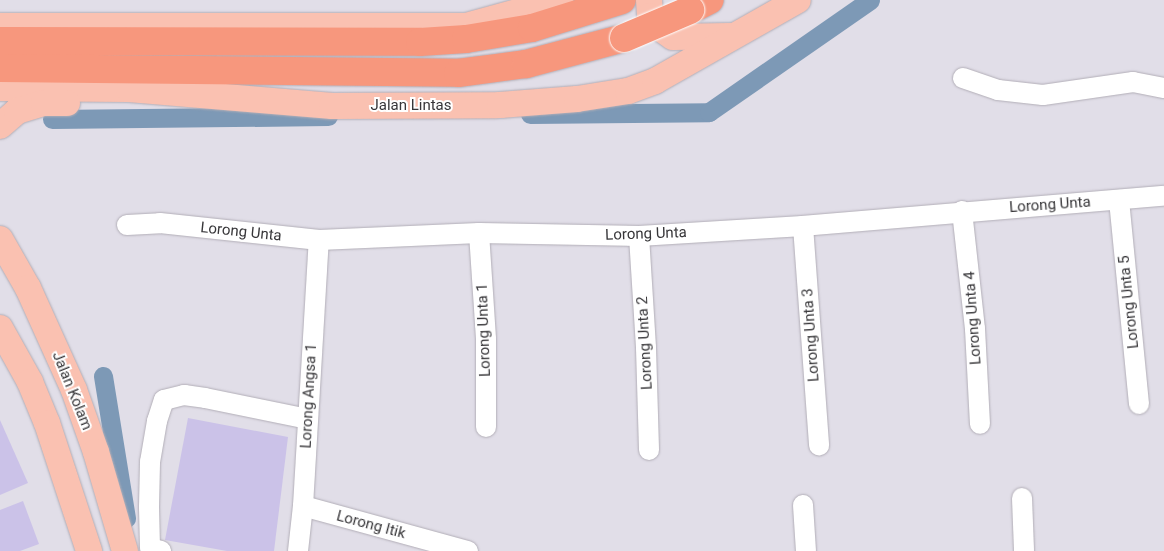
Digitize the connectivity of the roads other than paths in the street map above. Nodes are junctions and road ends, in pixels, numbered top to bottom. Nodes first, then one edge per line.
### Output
1 (560, 0) edge
2 (622, 0) edge
3 (649, 0) edge
4 (710, 0) edge
5 (798, 0) edge
6 (0, 26) edge
7 (737, 36) junction
8 (0, 41) edge
9 (0, 68) edge
10 (963, 78) dead end
11 (1164, 88) edge
12 (6, 92) edge
13 (332, 106) junction
14 (0, 126) edge
15 (1164, 196) edge
16 (1119, 200) junction
17 (962, 212) junction
18 (127, 225) dead end
19 (803, 226) junction
20 (479, 233) junction
21 (639, 236) junction
22 (0, 239) edge
23 (319, 240) junction
24 (0, 328) edge
25 (1139, 404) dead end
26 (308, 419) junction
27 (980, 424) dead end
28 (486, 427) dead end
29 (819, 445) dead end
30 (649, 450) dead end
31 (1022, 498) dead end
32 (803, 505) dead end
33 (303, 506) junction
34 (89, 551) edge
35 (125, 551) edge
36 (161, 551) edge
37 (298, 551) edge
38 (468, 551) edge
39 (806, 551) edge
40 (1024, 551) edge

1 - 6 main road
2 - 8 highway
3 - 7 main road
4 - 9 highway, bridge
5 - 7 main road, Jalan Lintas
7 - 13 main road, Jalan Lintas
10 - 11 street
12 - 13 main road, Jalan Lintas
13 - 14 main road
15 - 16 street, Lorong Unta
16 - 17 street, Lorong Unta
16 - 25 street, Lorong Unta 5
17 - 19 street, Lorong Unta
17 - 27 street, Lorong Unta 4
18 - 23 street, Lorong Unta
19 - 21 street, Lorong Unta
19 - 29 street, Lorong Unta 3
20 - 21 street, Lorong Unta
20 - 23 street, Lorong Unta
20 - 28 street, Lorong Unta 1
21 - 30 street, Lorong Unta 2
22 - 35 main road, Jalan Kolam
23 - 26 street, Lorong Angsa 1
24 - 34 main road
26 - 33 street, Lorong Angsa 1
26 - 36 street
31 - 40 street
32 - 39 street
33 - 37 street, Lorong Angsa 1
33 - 38 street, Lorong Itik

